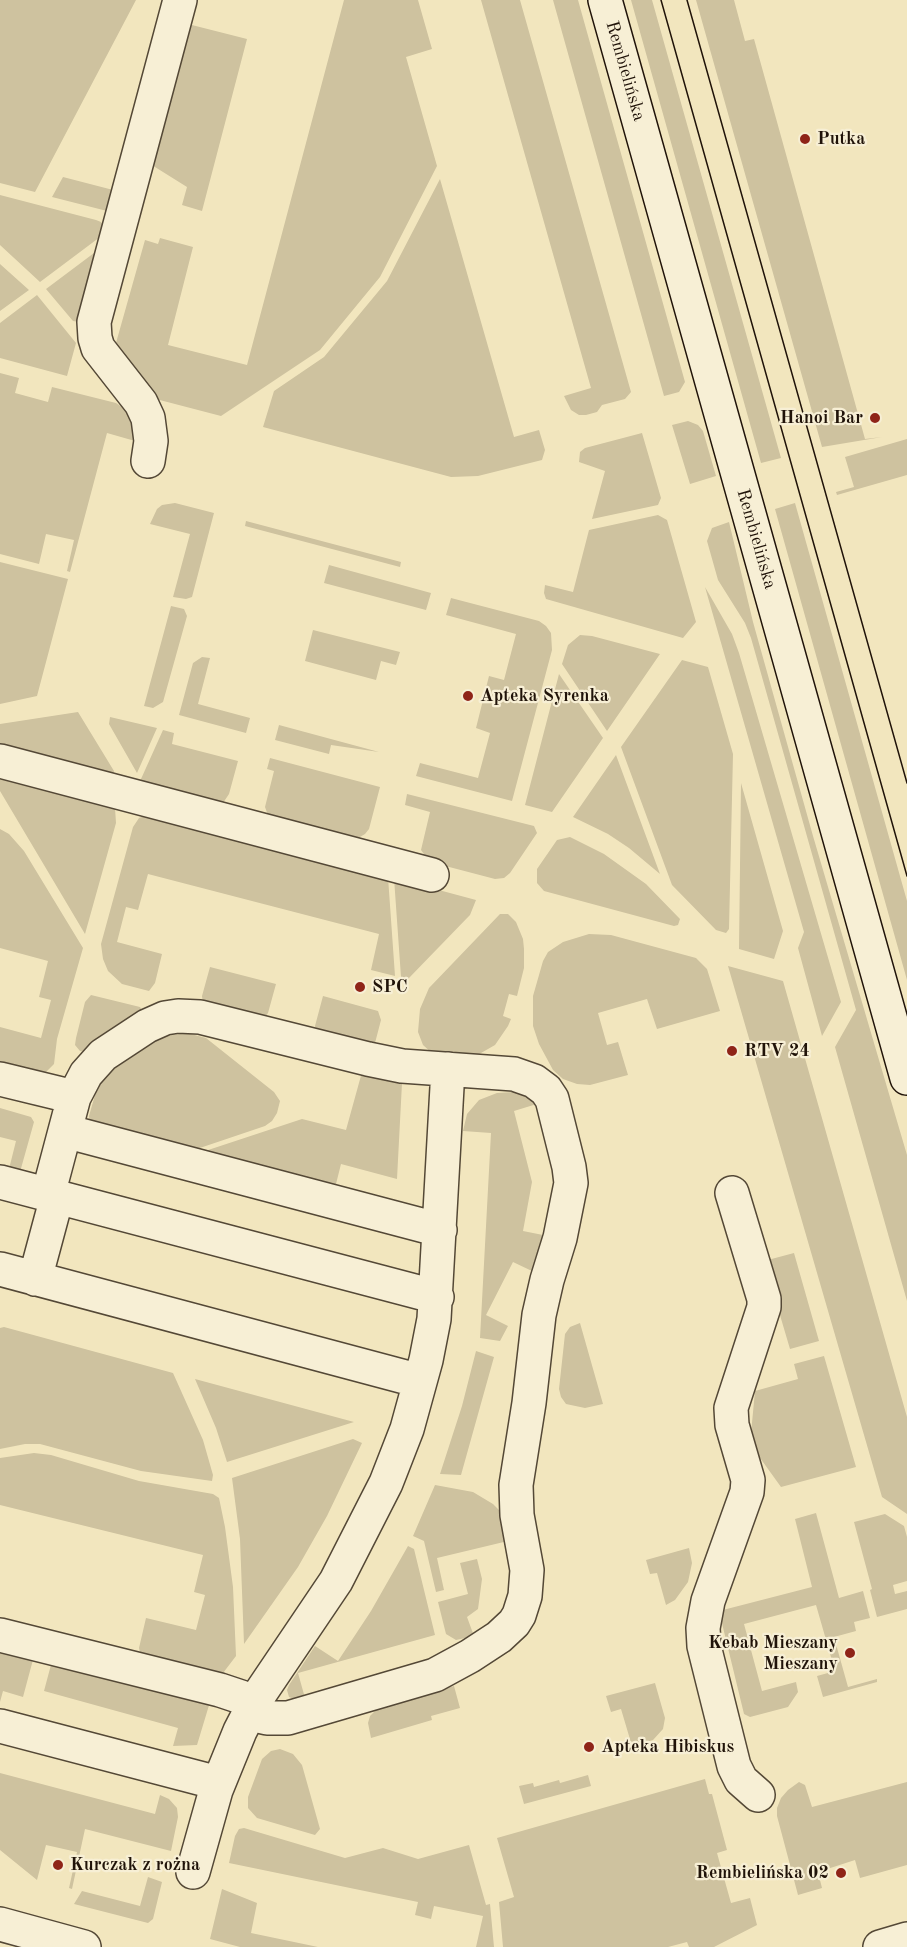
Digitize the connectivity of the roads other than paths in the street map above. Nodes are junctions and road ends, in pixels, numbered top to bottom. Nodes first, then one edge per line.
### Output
1 (180, 0) edge
2 (604, 0) edge
3 (148, 461) dead end
4 (0, 761) edge
5 (432, 875) dead end
6 (448, 1069) junction
7 (907, 1078) edge
8 (0, 1079) edge
9 (74, 1097) junction
10 (65, 1131) junction
11 (0, 1182) edge
12 (732, 1193) dead end
13 (53, 1196) junction
14 (440, 1230) junction
15 (0, 1269) edge
16 (35, 1279) junction
17 (436, 1297) junction
18 (420, 1381) junction
19 (0, 1635) edge
20 (252, 1709) junction
21 (0, 1726) edge
22 (218, 1783) junction
23 (758, 1795) dead end
24 (193, 1872) dead end
25 (0, 1924) edge
26 (907, 1939) edge
27 (84, 1947) edge
28 (880, 1947) edge

1 - 3 street
2 - 7 street, Rembielińska
4 - 5 street
6 - 9 street
6 - 14 street
6 - 20 street
8 - 9 street
9 - 10 street
10 - 13 street
10 - 14 street
11 - 13 street
12 - 23 street
13 - 16 street
13 - 17 street
14 - 17 street
15 - 16 street
16 - 18 street
17 - 18 street
18 - 20 street
19 - 20 street
20 - 22 street
21 - 22 street
22 - 24 street
25 - 27 street
26 - 28 street

